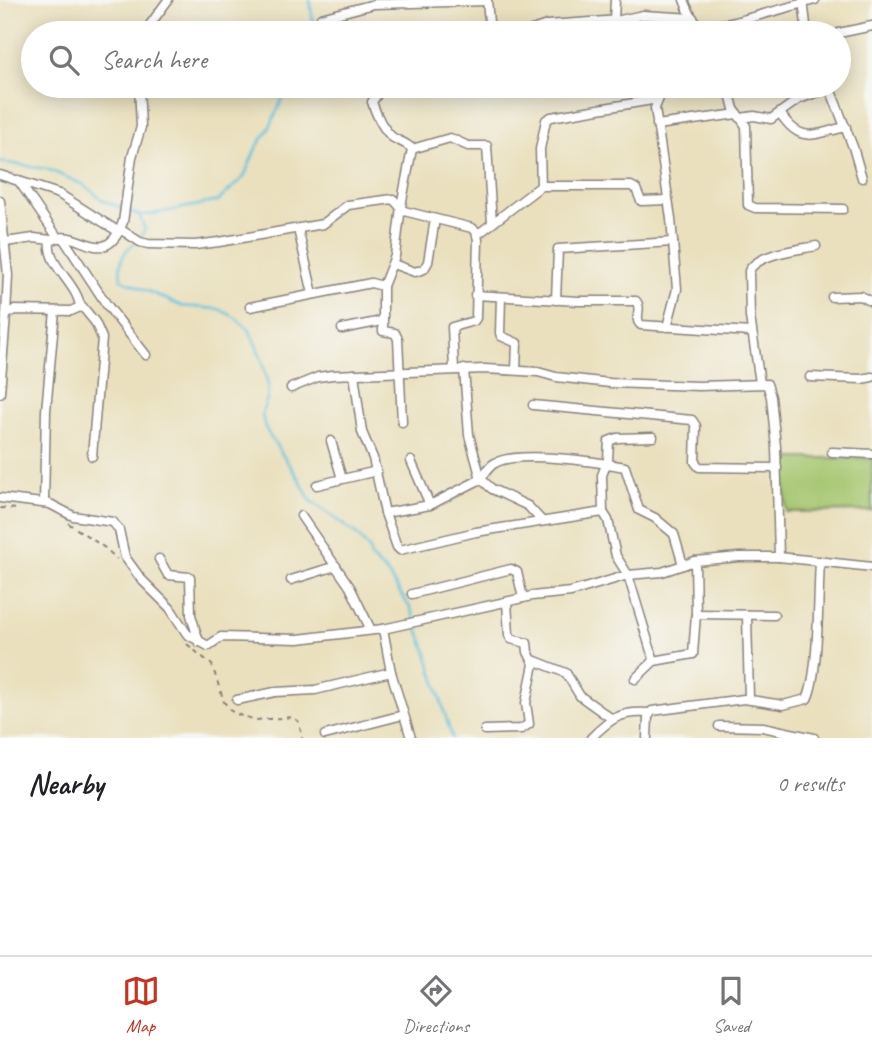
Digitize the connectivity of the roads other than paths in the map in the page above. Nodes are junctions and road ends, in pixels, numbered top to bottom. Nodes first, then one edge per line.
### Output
1 (155, 0) edge
2 (167, 0) edge
3 (615, 0) edge
4 (684, 0) edge
5 (815, 0) edge
6 (487, 1) edge
7 (803, 2) edge
8 (157, 12) junction
9 (321, 18) dead end
10 (692, 18) junction
11 (614, 20) junction
12 (151, 21) edge
13 (489, 21) edge
14 (601, 21) edge
15 (694, 21) edge
16 (738, 21) edge
17 (805, 21) edge
18 (872, 26) edge
19 (851, 30) edge
20 (140, 98) edge
21 (375, 98) edge
22 (732, 98) edge
23 (802, 98) edge
24 (834, 98) edge
25 (658, 99) joint
26 (780, 113) junction
27 (739, 116) junction
28 (657, 125) junction
29 (846, 127) junction
30 (412, 149) junction
31 (0, 174) edge
32 (862, 178) dead end
33 (17, 180) junction
34 (541, 186) junction
35 (667, 200) junction
36 (0, 201) edge
37 (401, 206) junction
38 (844, 209) dead end
39 (435, 219) junction
40 (492, 223) junction
41 (121, 228) junction
42 (298, 229) junction
43 (477, 235) junction
44 (57, 239) junction
45 (5, 242) junction
46 (673, 242) junction
47 (816, 246) dead end
48 (393, 264) junction
49 (4, 269) edge
50 (383, 286) junction
51 (313, 294) junction
52 (475, 295) junction
53 (501, 297) junction
54 (832, 298) dead end
55 (556, 300) junction
56 (872, 302) edge
57 (81, 305) junction
58 (250, 307) dead end
59 (55, 311) junction
60 (6, 315) junction
61 (382, 321) junction
62 (667, 327) junction
63 (342, 329) dead end
64 (751, 332) junction
65 (145, 355) dead end
66 (454, 369) junction
67 (464, 369) junction
68 (516, 370) junction
69 (401, 371) junction
70 (354, 374) junction
71 (810, 377) dead end
72 (872, 377) edge
73 (760, 383) junction
74 (291, 388) dead end
75 (0, 393) edge
76 (533, 405) dead end
77 (402, 422) dead end
78 (653, 437) dead end
79 (331, 441) dead end
80 (832, 452) dead end
81 (872, 454) edge
82 (92, 456) dead end
83 (411, 460) dead end
84 (606, 464) junction
85 (777, 468) junction
86 (377, 471) junction
87 (342, 479) junction
88 (481, 479) junction
89 (317, 485) dead end
90 (0, 498) edge
91 (44, 503) junction
92 (430, 505) junction
93 (603, 512) junction
94 (385, 513) junction
95 (301, 516) dead end
96 (541, 520) junction
97 (779, 557) junction
98 (159, 559) dead end
99 (695, 561) junction
100 (820, 561) junction
101 (683, 565) junction
102 (336, 566) junction
103 (872, 567) edge
104 (628, 575) junction
105 (291, 580) dead end
106 (412, 594) dead end
107 (523, 598) junction
108 (507, 602) junction
109 (696, 614) junction
110 (747, 615) junction
111 (774, 615) dead end
112 (383, 629) junction
113 (371, 630) junction
114 (199, 642) junction
115 (533, 660) junction
116 (653, 662) junction
117 (391, 672) junction
118 (635, 679) dead end
119 (749, 699) junction
120 (237, 700) dead end
121 (648, 713) junction
122 (402, 715) junction
123 (612, 719) junction
124 (719, 726) dead end
125 (485, 730) dead end
126 (325, 735) dead end
127 (793, 735) edge
128 (411, 738) edge
129 (591, 738) edge
130 (647, 738) edge
131 (814, 738) edge

1 - 8 street
2 - 8 street
3 - 11 street
4 - 10 street
5 - 7 street
6 - 9 street
6 - 13 street
7 - 16 street
7 - 17 street
8 - 12 street
10 - 11 street
10 - 15 street
11 - 14 street
18 - 19 street
20 - 41 street
21 - 30 street
22 - 27 street
23 - 26 street
24 - 29 street
25 - 28 street
25 - 34 street
26 - 27 street
26 - 29 street
27 - 28 street
27 - 38 street
28 - 35 street
29 - 32 street
30 - 37 street
30 - 40 street
31 - 33 street
33 - 41 street
33 - 44 street
34 - 35 street
34 - 40 street
35 - 46 street
36 - 45 street
37 - 39 street
37 - 42 street
37 - 48 street
39 - 43 street
39 - 48 street
40 - 43 street
41 - 42 street
41 - 44 street
42 - 51 street
43 - 52 street
44 - 45 street
44 - 57 street
44 - 65 street
45 - 49 street
46 - 55 street
46 - 62 street
47 - 64 street
48 - 50 street
49 - 60 street
50 - 51 street
50 - 61 street
51 - 58 street
52 - 53 street
52 - 66 street
53 - 55 street
53 - 68 street
54 - 56 street
55 - 62 street
57 - 59 street
57 - 82 street
59 - 60 street
59 - 91 street
60 - 75 street
61 - 63 street
61 - 69 street
62 - 64 street
64 - 73 street
66 - 67 street
66 - 69 street
67 - 68 street
67 - 88 street
68 - 73 street
69 - 70 street
69 - 77 street
70 - 74 street
70 - 86 street
71 - 72 street
73 - 85 street
76 - 85 street
78 - 84 street
79 - 87 street
80 - 81 street
83 - 92 street
84 - 88 street
84 - 93 street
84 - 101 street
85 - 97 street
86 - 87 street
86 - 94 street
87 - 89 street
88 - 92 street
88 - 96 street
90 - 91 street
91 - 114 street
92 - 94 street
93 - 96 street
93 - 104 street
94 - 96 street
95 - 102 street
97 - 99 street
97 - 100 street
98 - 114 street
99 - 101 street
99 - 109 street
100 - 103 street
100 - 119 street
101 - 104 street
102 - 105 street
102 - 113 street
104 - 107 street
104 - 116 street
106 - 107 street
107 - 108 street
108 - 112 street
108 - 115 street
109 - 110 street
109 - 116 street
110 - 111 street
110 - 119 street
112 - 113 street
112 - 117 street
113 - 114 street
115 - 123 street
115 - 125 street
116 - 118 street
117 - 120 street
117 - 122 street
119 - 121 street
121 - 123 street
121 - 130 street
122 - 126 street
122 - 128 street
123 - 129 street
124 - 127 street
127 - 131 street

